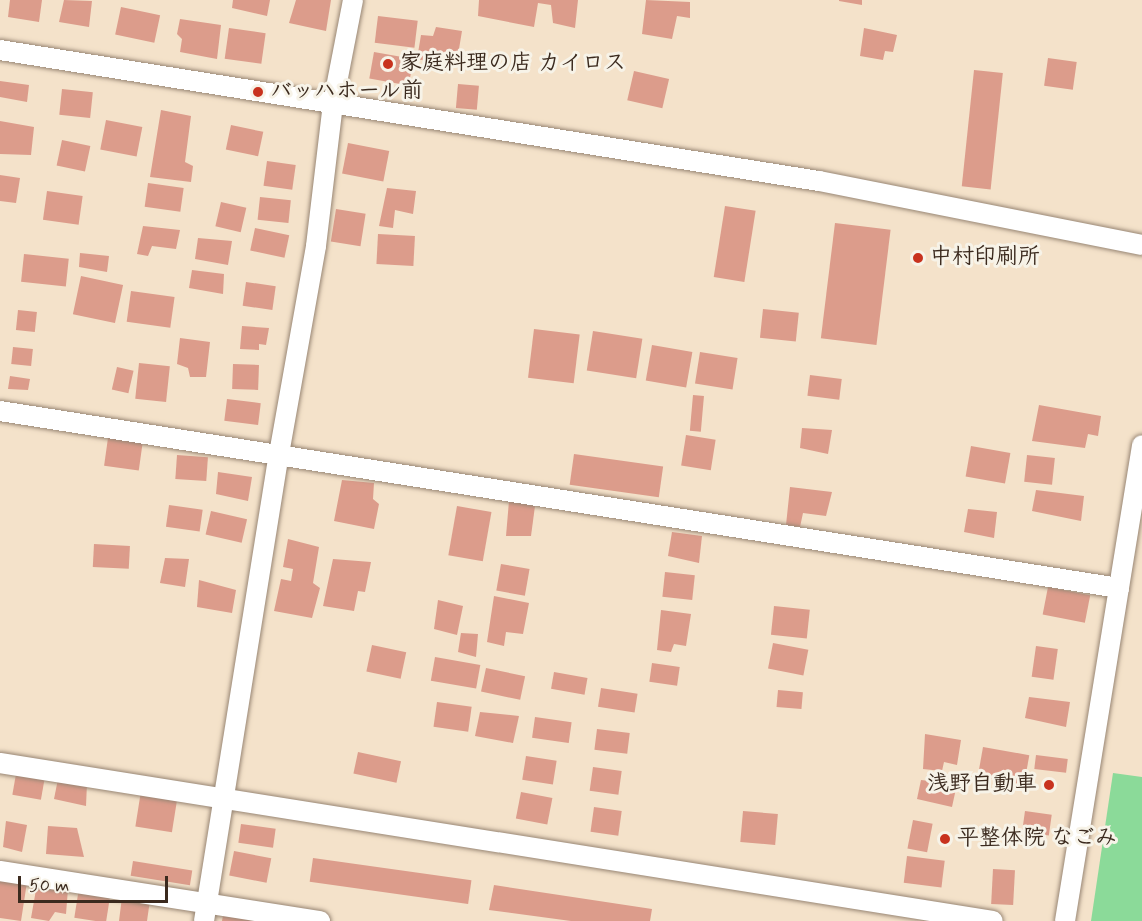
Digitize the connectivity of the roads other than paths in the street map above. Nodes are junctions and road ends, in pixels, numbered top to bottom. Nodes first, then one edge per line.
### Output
1 (353, 0) edge
2 (0, 50) edge
3 (333, 103) junction
4 (1142, 244) edge
5 (0, 411) edge
6 (1142, 445) edge
7 (279, 454) junction
8 (1119, 588) junction
9 (0, 764) edge
10 (224, 797) junction
11 (0, 871) edge
12 (206, 912) edge
13 (320, 921) edge
14 (993, 921) edge
15 (1065, 921) edge

1 - 3 street
2 - 3 street
3 - 4 street
3 - 7 street
5 - 7 street
6 - 8 street
7 - 8 street
7 - 10 street
8 - 15 street
9 - 10 street
10 - 12 street
10 - 14 street
11 - 12 street
12 - 13 street

